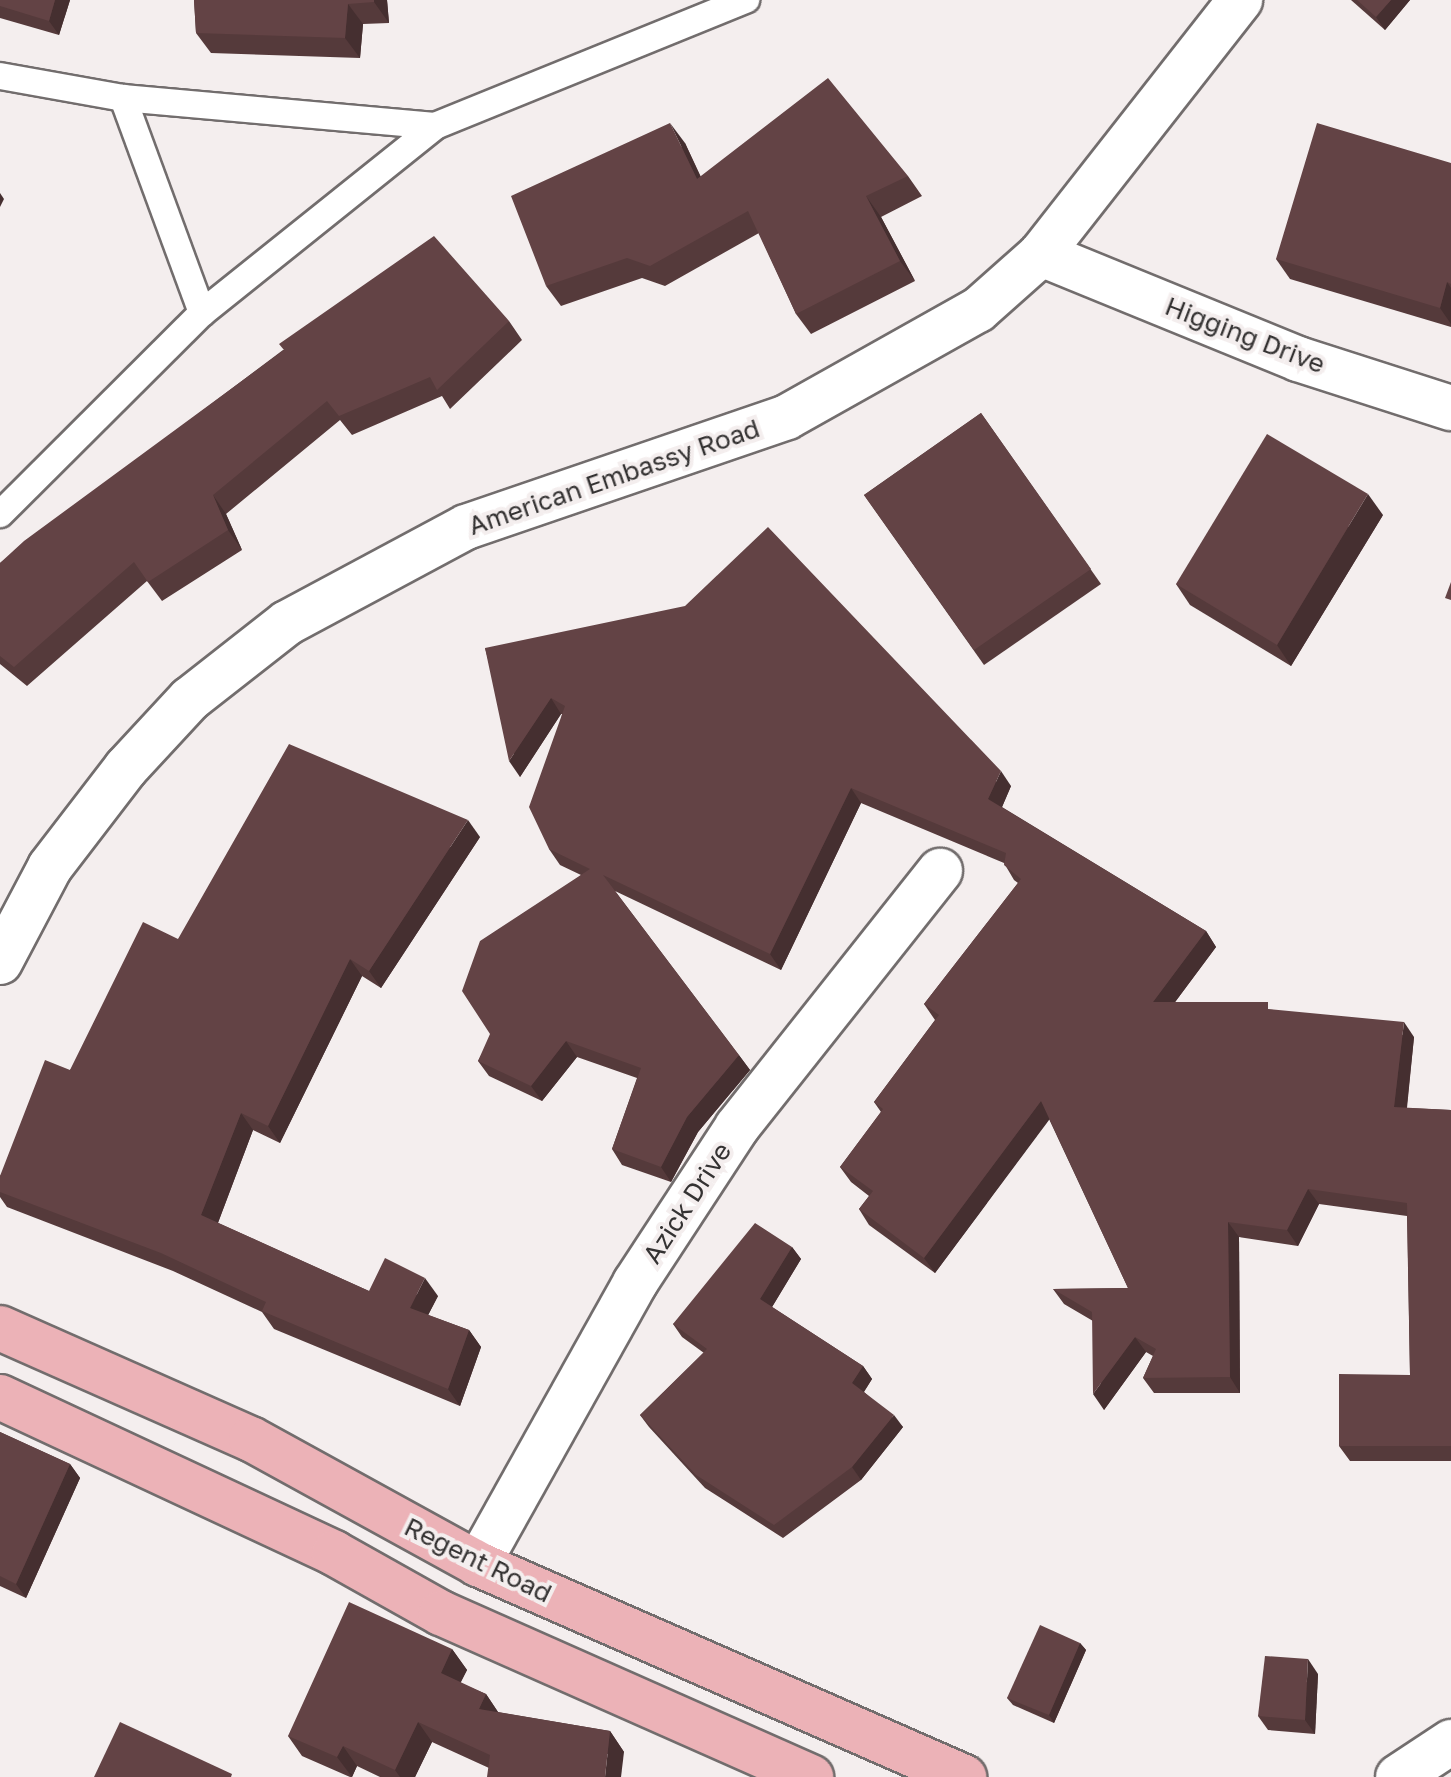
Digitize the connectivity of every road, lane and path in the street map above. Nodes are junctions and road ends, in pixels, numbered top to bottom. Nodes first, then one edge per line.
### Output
1 (746, 0) edge
2 (1240, 0) edge
3 (0, 76) edge
4 (123, 98) junction
5 (435, 126) junction
6 (1041, 254) junction
7 (202, 313) junction
8 (1451, 408) edge
9 (0, 514) edge
10 (940, 871) dead end
11 (0, 962) edge
12 (0, 1328) edge
13 (0, 1397) edge
14 (478, 1564) junction
15 (1451, 1742) edge
16 (811, 1777) edge
17 (964, 1777) edge
18 (1398, 1777) edge

1 - 5 lane
2 - 6 street, American Embassy Road
3 - 4 lane
4 - 5 lane
4 - 7 lane
5 - 7 lane
6 - 8 street, Higging Drive
6 - 11 street, American Embassy Road
7 - 9 lane
10 - 14 street, Azick Drive
12 - 14 main road, Regent Road
13 - 16 main road
14 - 17 main road, Regent Road
15 - 18 street

